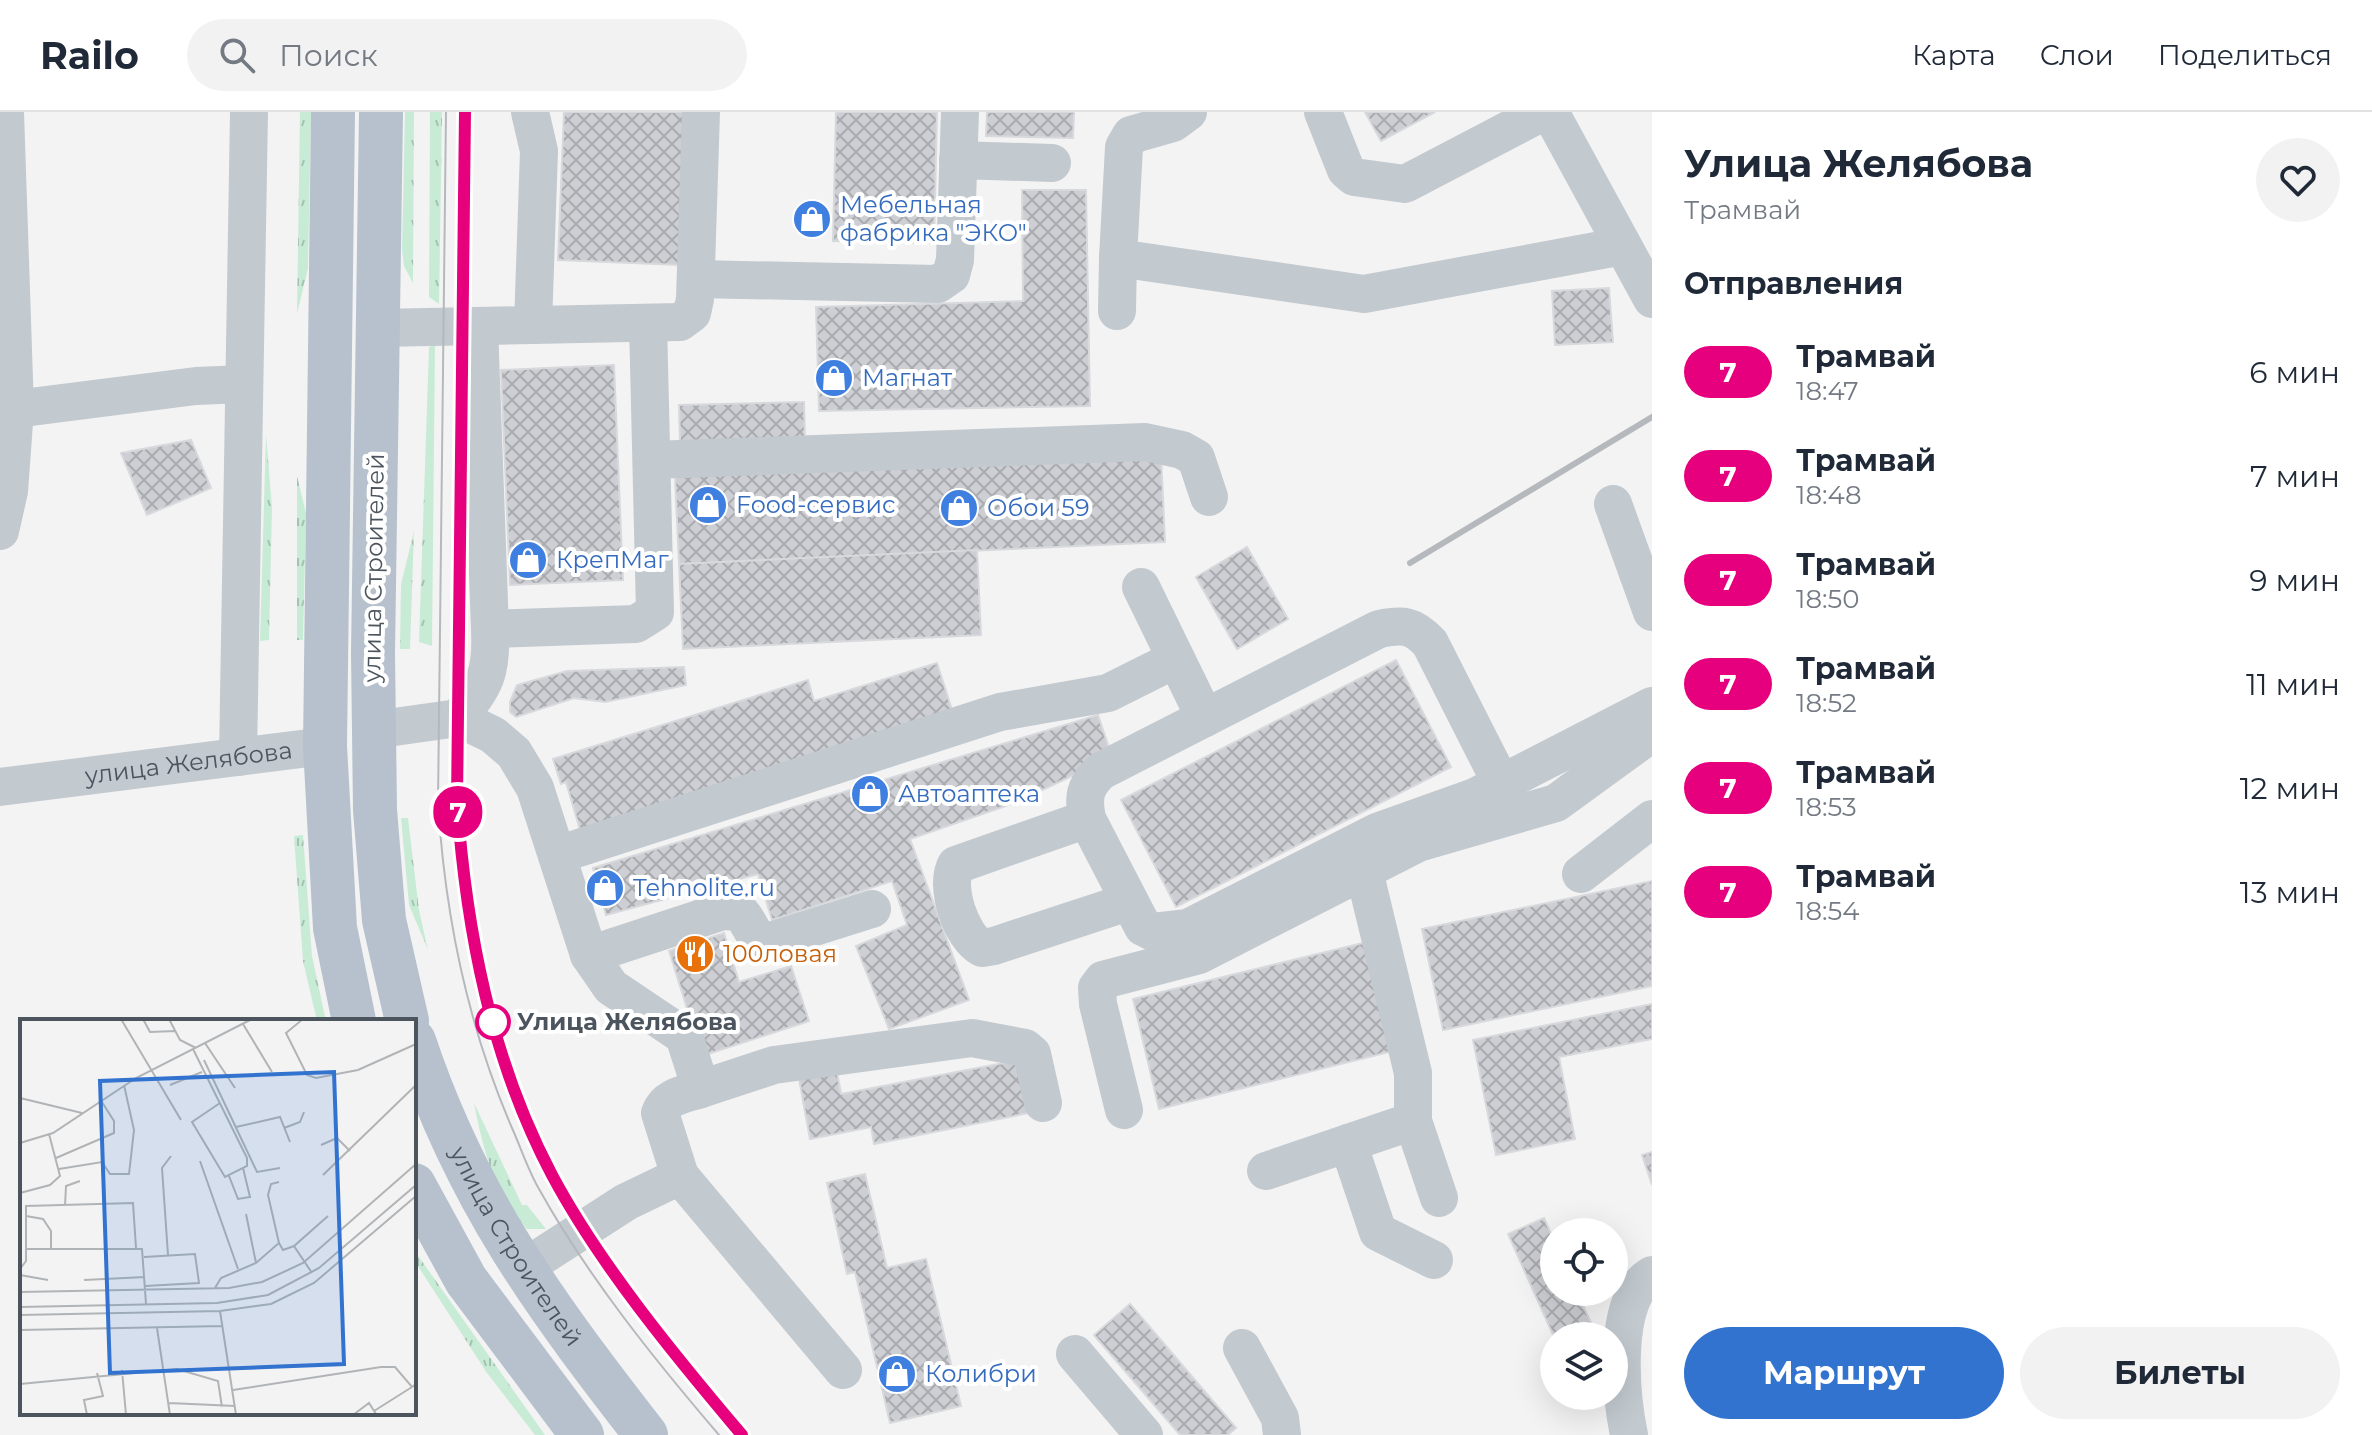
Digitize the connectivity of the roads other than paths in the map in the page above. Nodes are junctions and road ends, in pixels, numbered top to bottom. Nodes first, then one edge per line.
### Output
1 (5, 112) edge
2 (249, 112) edge
3 (333, 112) edge
4 (381, 112) edge
5 (530, 112) edge
6 (701, 112) edge
7 (960, 112) edge
8 (1188, 112) edge
9 (1323, 112) edge
10 (1543, 112) edge
11 (1550, 112) edge
12 (958, 160) junction
13 (1052, 163) dead end
14 (5, 181) edge
15 (1623, 246) junction
16 (1118, 258) junction
17 (696, 279) junction
18 (1652, 299) edge
19 (1117, 311) dead end
20 (648, 323) junction
21 (533, 325) junction
22 (479, 326) junction
23 (378, 328) junction
24 (244, 384) junction
25 (7, 410) edge
26 (652, 460) junction
27 (1209, 497) dead end
28 (1613, 504) dead end
29 (0, 531) edge
30 (1141, 587) dead end
31 (1652, 612) edge
32 (490, 629) junction
33 (1176, 659) junction
34 (1652, 706) edge
35 (458, 718) junction
36 (1205, 718) junction
37 (373, 730) junction
38 (1652, 733) edge
39 (325, 746) junction
40 (238, 757) junction
41 (1501, 783) junction
42 (0, 787) edge
43 (1087, 819) junction
44 (1652, 819) edge
45 (557, 855) junction
46 (1364, 871) junction
47 (1581, 874) dead end
48 (1128, 902) junction
49 (872, 909) dead end
50 (589, 955) junction
51 (354, 1019) edge
52 (407, 1019) edge
53 (416, 1047) edge
54 (701, 1089) junction
55 (1043, 1103) dead end
56 (1124, 1110) dead end
57 (1413, 1121) junction
58 (1348, 1143) junction
59 (1266, 1171) dead end
60 (680, 1176) junction
61 (416, 1189) edge
62 (1439, 1198) dead end
63 (1434, 1260) dead end
64 (522, 1269) junction
65 (1652, 1275) edge
66 (1242, 1348) dead end
67 (1075, 1354) dead end
68 (843, 1370) dead end
69 (582, 1435) edge
70 (646, 1435) edge
71 (1144, 1435) edge
72 (1282, 1435) edge
73 (1629, 1435) edge

1 - 14 street
2 - 24 street
3 - 39 main road, улица Строителей
4 - 23 main road, улица Строителей
5 - 21 street
6 - 17 street
7 - 12 street
8 - 16 street
9 - 10 street
11 - 15 street
12 - 13 street
12 - 17 street
14 - 25 street
15 - 16 street
15 - 18 street
16 - 19 street
17 - 20 street
20 - 21 street
20 - 26 street
21 - 22 street
22 - 23 street
22 - 32 street
23 - 37 main road, улица Строителей
24 - 25 street
24 - 40 street
25 - 29 street
26 - 27 street
26 - 32 street
28 - 31 street
30 - 33 street
32 - 35 street
33 - 36 street
33 - 45 street
34 - 41 street
35 - 37 street
35 - 45 street
36 - 41 street
36 - 43 street
37 - 39 main road, улица Желябова
37 - 52 main road, улица Строителей
38 - 46 street
39 - 40 street, улица Желябова
39 - 51 main road, улица Строителей
40 - 42 street, улица Желябова
41 - 48 street
43 - 48 street
43 - 48 street
44 - 47 street
45 - 50 street
46 - 56 street
46 - 57 street
49 - 50 street
50 - 54 street
53 - 64 main road, улица Строителей
54 - 55 street
54 - 60 street
57 - 58 street
57 - 62 street
58 - 59 street
58 - 63 street
60 - 64 street
60 - 68 street
61 - 69 main road
64 - 70 main road, улица Строителей
65 - 73 street
66 - 72 street
67 - 71 street

